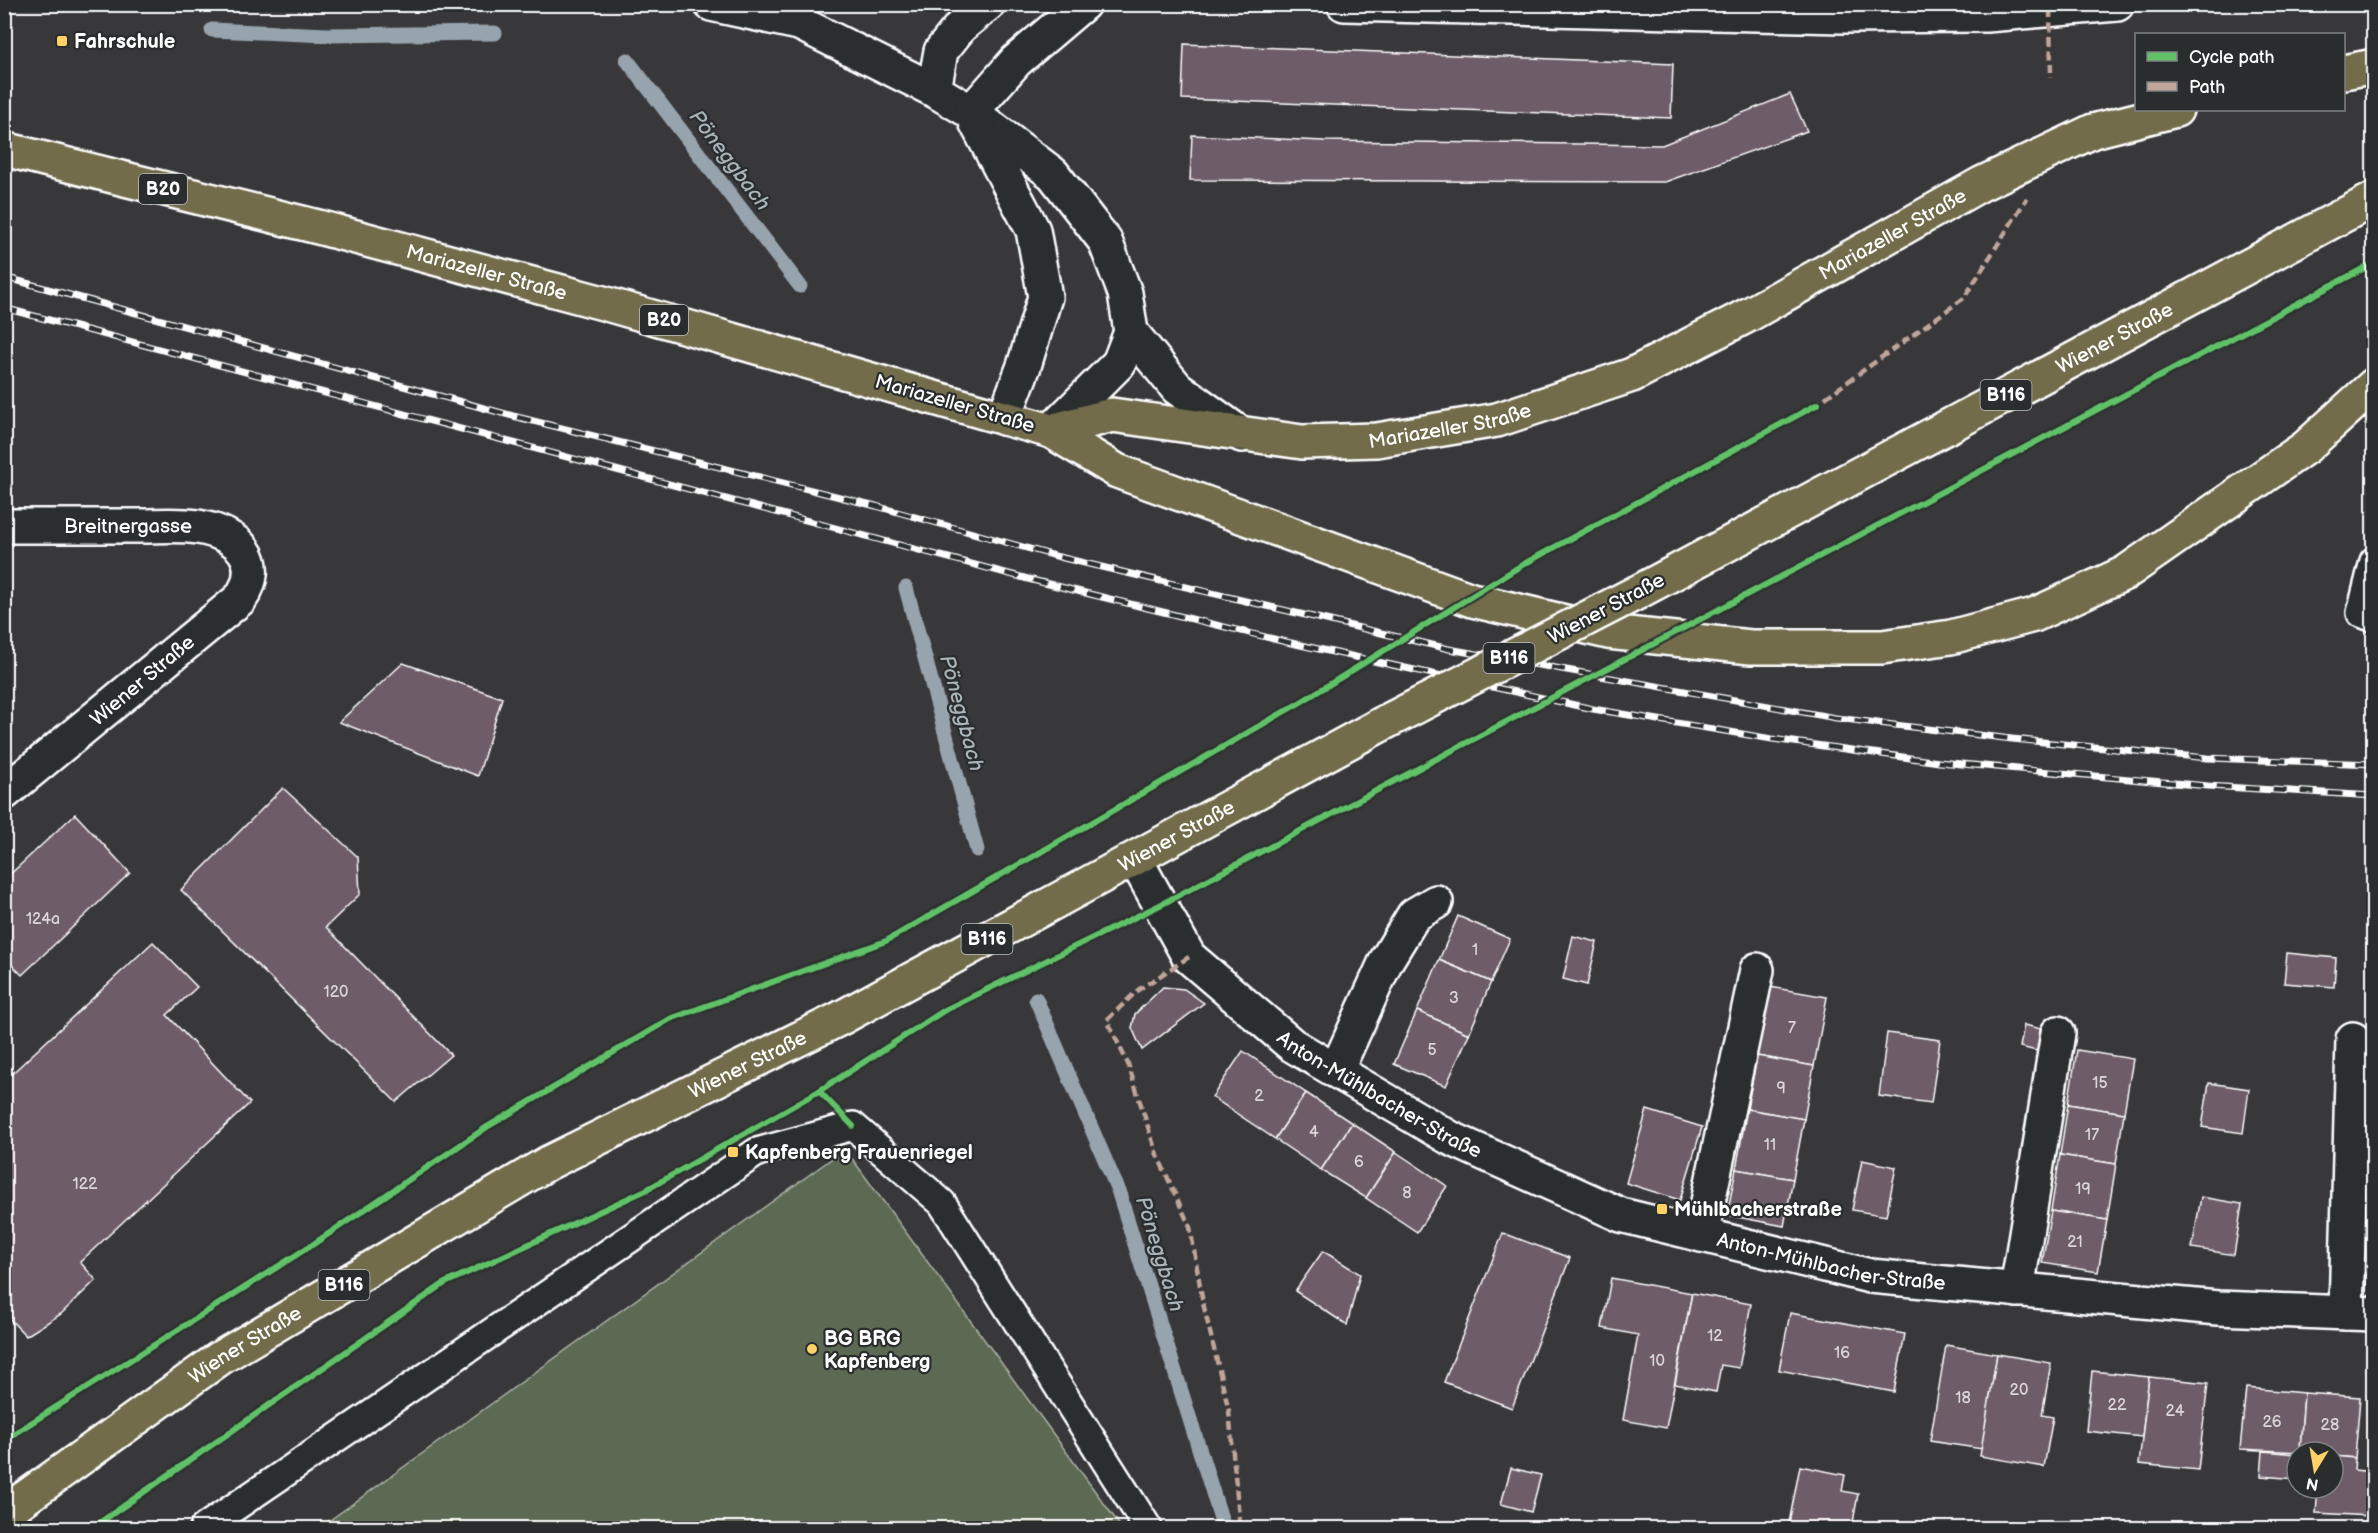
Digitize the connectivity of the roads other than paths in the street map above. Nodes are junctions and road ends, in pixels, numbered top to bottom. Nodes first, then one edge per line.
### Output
1 (711, 4) edge
2 (988, 4) edge
3 (1083, 4) edge
4 (1344, 4) edge
5 (2117, 4) edge
6 (1986, 10) edge
7 (2373, 66) edge
8 (2345, 72) edge
9 (934, 90) junction
10 (2172, 111) edge
11 (971, 112) junction
12 (4, 149) edge
13 (2373, 199) edge
14 (1131, 332) junction
15 (2373, 385) edge
16 (1004, 418) junction
17 (1052, 430) junction
18 (1242, 435) junction
19 (4, 526) edge
20 (246, 551) joint
21 (2373, 561) edge
22 (2373, 618) edge
23 (4, 794) edge
24 (1135, 859) junction
25 (1436, 902) dead end
26 (1757, 970) dead end
27 (2058, 1033) dead end
28 (2353, 1039) dead end
29 (1336, 1071) junction
30 (1701, 1235) junction
31 (2017, 1290) junction
32 (2360, 1314) edge
33 (4, 1513) edge
34 (204, 1528) edge
35 (1148, 1528) edge

1 - 9 street
2 - 9 street
3 - 11 street
4 - 6 street
5 - 6 street
7 - 8 main road
9 - 11 street
10 - 18 main road, Mariazeller Straße
11 - 14 street
11 - 16 street
12 - 16 main road, Mariazeller Straße / B20
13 - 24 main road, Wiener Straße / B116, bridge
14 - 17 street
14 - 18 street
15 - 17 main road
16 - 17 main road, Mariazeller Straße / B20
17 - 18 main road, Mariazeller Straße
19 - 20 street, Breitnergasse
20 - 23 street, Wiener Straße
21 - 22 lane
24 - 29 street, Anton-Mühlbacher-Straße
24 - 33 main road, Wiener Straße / B116
25 - 29 street
26 - 30 street
27 - 31 street
28 - 32 street
29 - 30 street, Anton-Mühlbacher-Straße
30 - 31 street, Anton-Mühlbacher-Straße
31 - 32 street, Anton-Mühlbacher-Straße
34 - 35 lane

